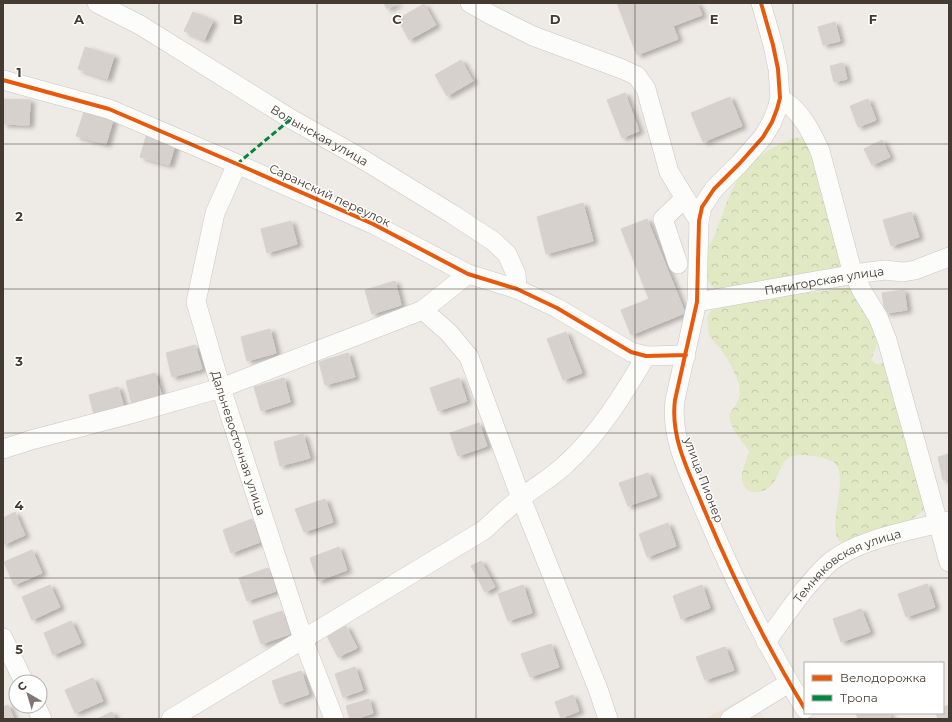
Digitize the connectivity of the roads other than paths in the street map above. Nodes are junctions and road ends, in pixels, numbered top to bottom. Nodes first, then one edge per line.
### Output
1 (97, 3) edge
2 (470, 3) edge
3 (761, 3) edge
4 (3, 80) edge
5 (780, 98) junction
6 (238, 164) junction
7 (685, 198) junction
8 (699, 221) junction
9 (949, 257) edge
10 (678, 264) dead end
11 (468, 274) junction
12 (853, 274) junction
13 (517, 289) junction
14 (697, 302) junction
15 (423, 310) junction
16 (686, 355) junction
17 (646, 356) junction
18 (221, 388) junction
19 (3, 449) edge
20 (521, 498) junction
21 (943, 522) edge
22 (949, 562) edge
23 (3, 638) edge
24 (303, 639) junction
25 (766, 642) junction
26 (20, 674) edge
27 (789, 683) junction
28 (804, 707) edge
29 (171, 719) edge
30 (334, 719) edge
31 (608, 719) edge
32 (730, 719) edge

1 - 13 street, Волынская улица
2 - 7 street
3 - 5 street
4 - 6 street, Саранский переулок
5 - 8 street, улица Пионер
5 - 12 street
6 - 11 street, Саранский переулок
6 - 18 street, Дальневосточная улица
7 - 8 street
7 - 10 street
8 - 14 street, улица Пионер
9 - 12 street, Пятигорская улица
11 - 13 street, Саранский переулок
11 - 15 street
12 - 14 street, Пятигорская улица
12 - 21 street
13 - 17 street, Саранский переулок
14 - 16 street, улица Пионер
15 - 18 street
15 - 20 street
16 - 17 street, Саранский переулок
16 - 25 street, улица Пионер
17 - 20 street
18 - 19 street
18 - 24 street, Дальневосточная улица
20 - 24 street
20 - 31 street
21 - 22 street
21 - 25 street, Темняковская улица
23 - 26 street
24 - 29 street
24 - 30 street, Дальневосточная улица
25 - 27 street, улица Пионер
27 - 28 street, улица Пионер
27 - 32 street

